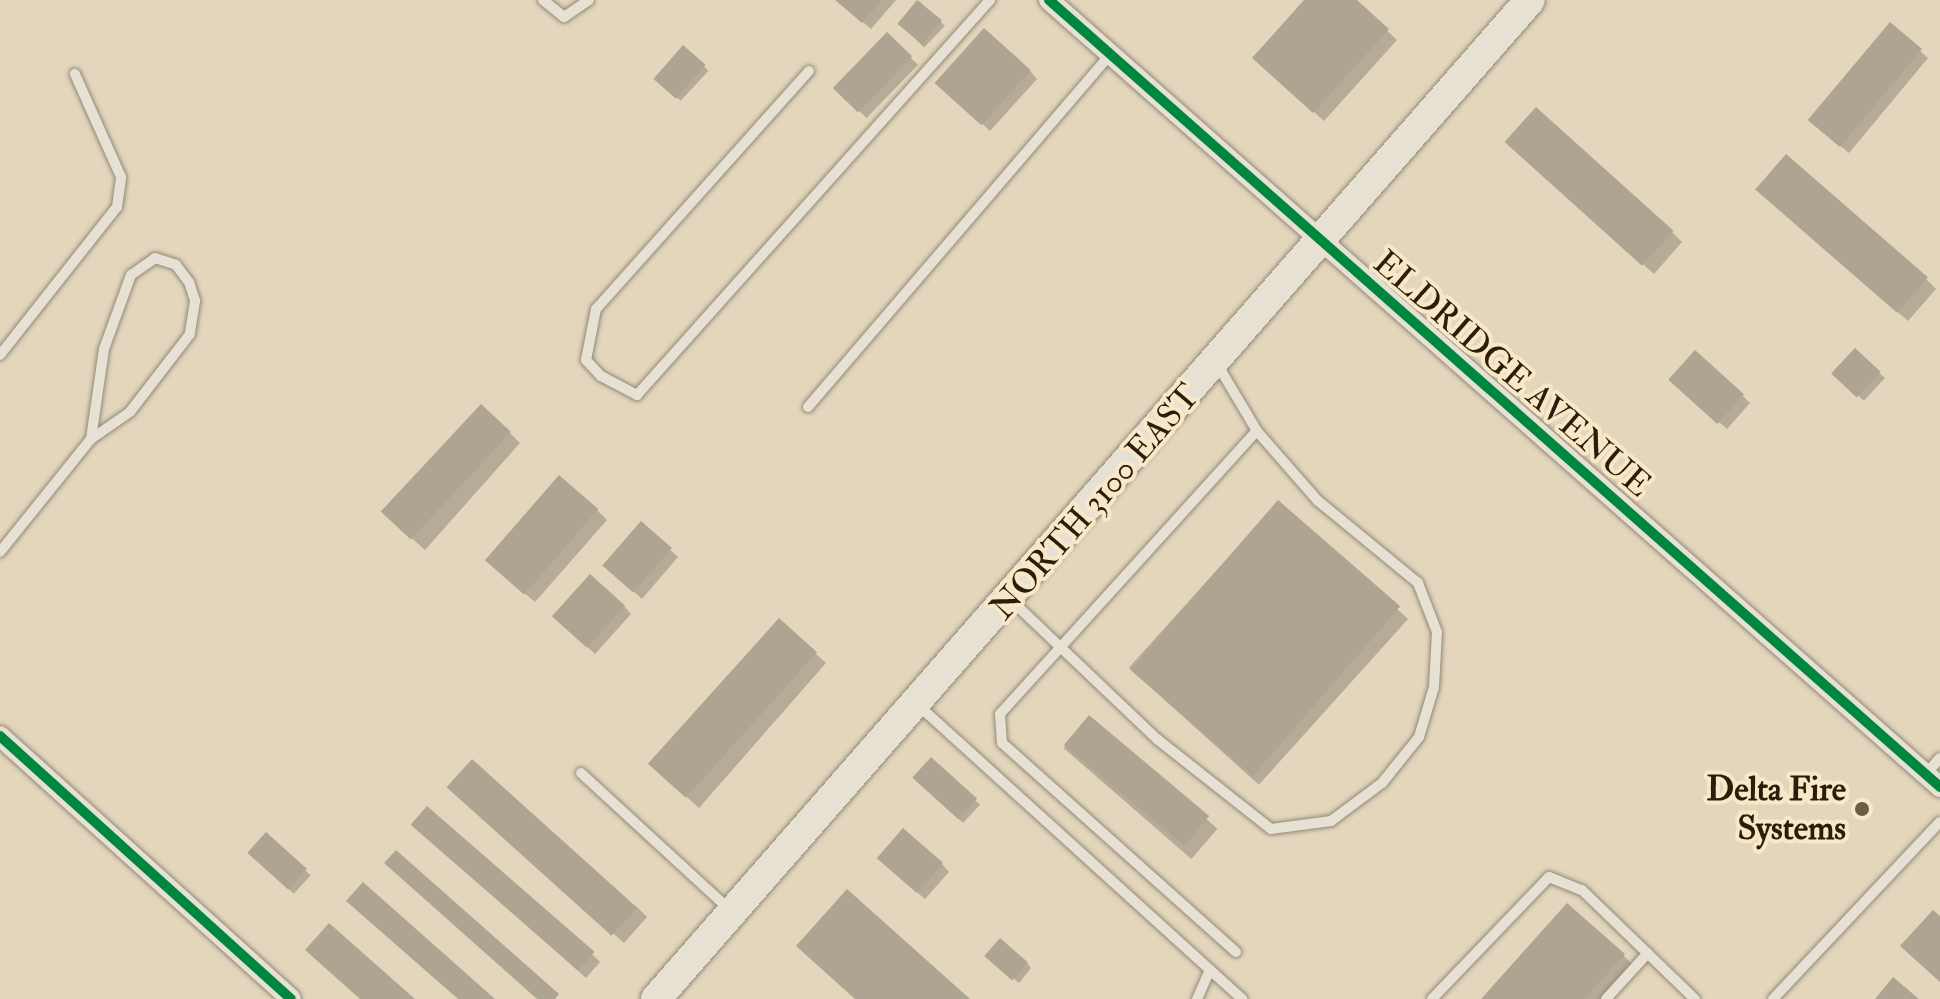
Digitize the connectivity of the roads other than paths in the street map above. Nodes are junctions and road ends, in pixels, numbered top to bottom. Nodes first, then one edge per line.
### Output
1 (543, 0) edge
2 (589, 0) edge
3 (990, 0) edge
4 (1049, 0) edge
5 (1530, 0) edge
6 (1109, 56) junction
7 (809, 71) dead end
8 (75, 74) dead end
9 (1318, 241) junction
10 (0, 355) edge
11 (1217, 364) junction
12 (808, 407) dead end
13 (1257, 431) junction
14 (91, 439) junction
15 (0, 552) edge
16 (1010, 598) junction
17 (1061, 649) junction
18 (917, 704) junction
19 (0, 736) edge
20 (1940, 758) edge
21 (581, 773) dead end
22 (1933, 780) edge
23 (1940, 822) edge
24 (732, 912) junction
25 (1236, 952) dead end
26 (1648, 953) junction
27 (1210, 970) junction
28 (291, 999) edge
29 (656, 999) edge
30 (1197, 999) edge
31 (1242, 999) edge
32 (1432, 999) edge
33 (1606, 999) edge
34 (1695, 999) edge
35 (1773, 999) edge

1 - 2 lane
3 - 7 lane
4 - 6 street, ELDRIDGE AVENUE
5 - 9 main road, NORTH 3100 EAST
6 - 9 street, ELDRIDGE AVENUE
6 - 12 lane
8 - 10 lane
9 - 11 main road, NORTH 3100 EAST
9 - 22 street, ELDRIDGE AVENUE
11 - 13 lane
11 - 16 main road, NORTH 3100 EAST
13 - 17 lane
13 - 17 lane
14 - 14 lane
14 - 15 lane
16 - 17 lane
16 - 18 main road, NORTH 3100 EAST
17 - 25 lane
18 - 24 main road, NORTH 3100 EAST
18 - 27 lane
19 - 28 street
20 - 22 lane
21 - 24 lane
23 - 35 lane
24 - 29 main road, NORTH 3100 EAST
26 - 32 lane
26 - 33 lane
26 - 34 lane
27 - 30 lane
27 - 31 lane

